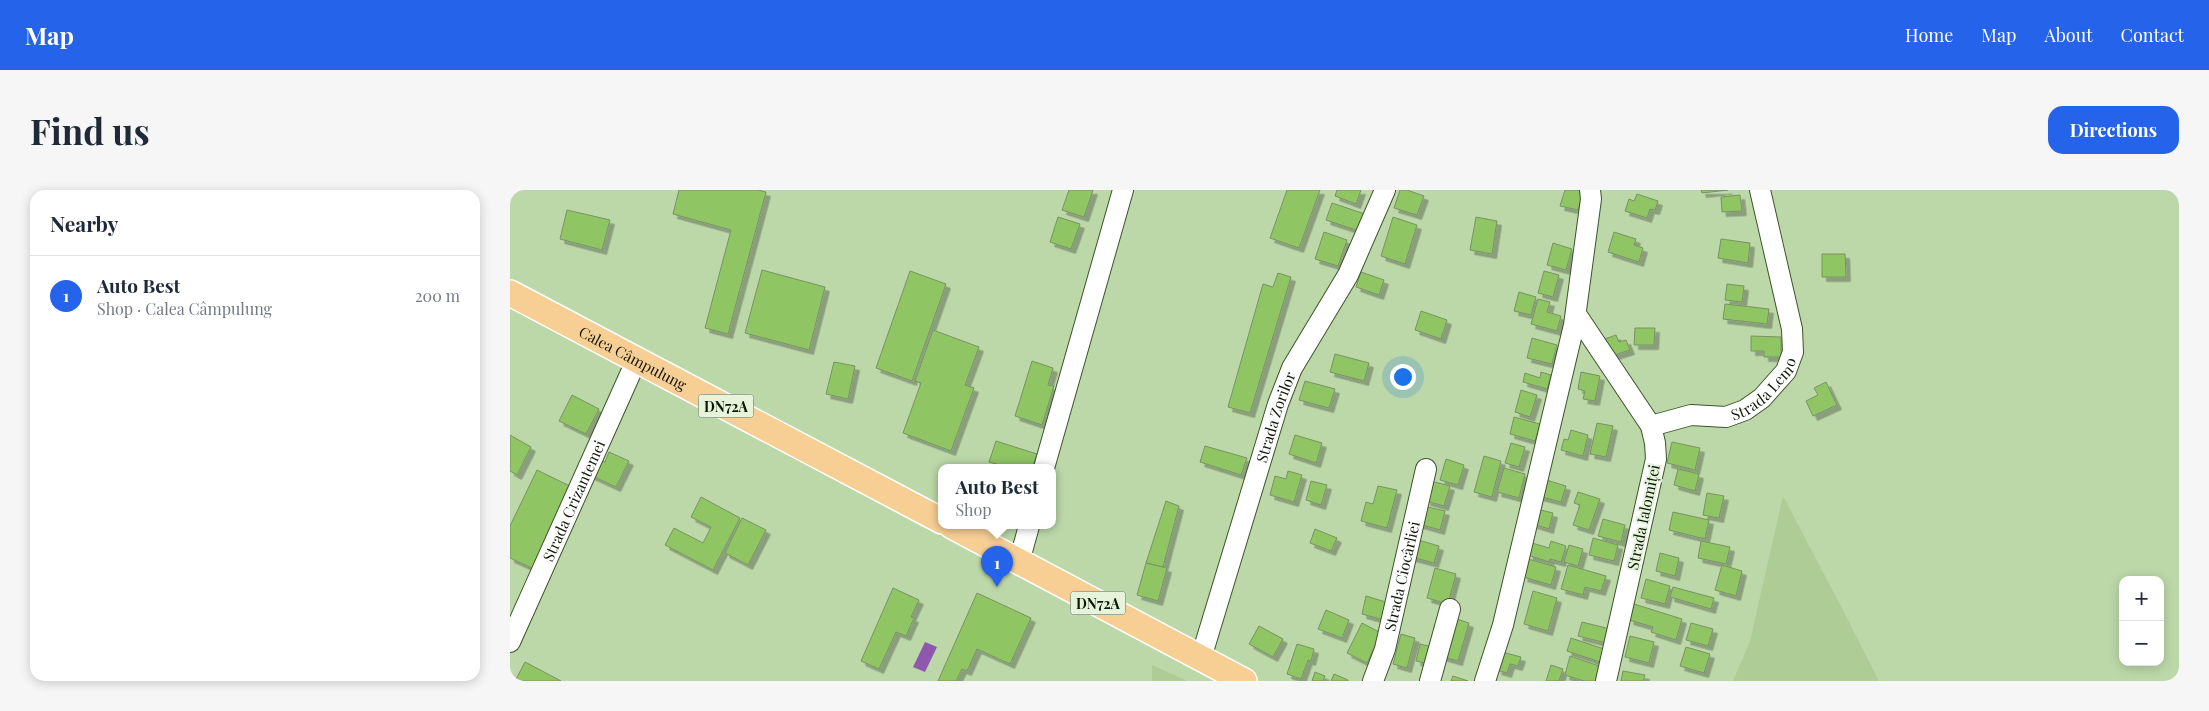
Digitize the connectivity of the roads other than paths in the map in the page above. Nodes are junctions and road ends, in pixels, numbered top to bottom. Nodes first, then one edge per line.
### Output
1 (1123, 190) edge
2 (1385, 190) edge
3 (1590, 190) edge
4 (1760, 190) edge
5 (510, 293) edge
6 (1576, 314) junction
7 (637, 359) junction
8 (1650, 426) junction
9 (1045, 464) edge
10 (1426, 470) dead end
11 (938, 518) edge
12 (958, 529) edge
13 (1028, 529) edge
14 (1020, 562) junction
15 (1450, 608) dead end
16 (510, 642) edge
17 (1201, 658) junction
18 (1244, 681) edge
19 (1373, 681) edge
20 (1430, 681) edge
21 (1486, 681) edge
22 (1606, 681) edge

1 - 9 street
2 - 17 street, Strada Zorilor
3 - 6 street
4 - 8 street, Strada Lemo
5 - 7 main road, Calea Câmpulung / DN72A
6 - 8 street, Strada Ialomiței
6 - 21 street
7 - 11 main road, Calea Câmpulung / DN72A
7 - 16 street, Strada Crizantemei
8 - 22 street, Strada Ialomiței
10 - 19 street, Strada Ciocârliei
12 - 14 main road, DN72A
13 - 14 street
14 - 17 main road, DN72A
15 - 20 street
17 - 18 main road, DN72A

